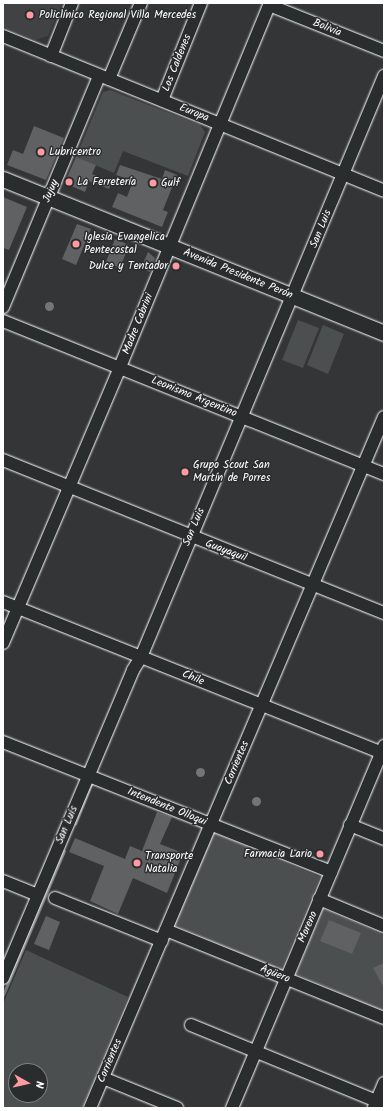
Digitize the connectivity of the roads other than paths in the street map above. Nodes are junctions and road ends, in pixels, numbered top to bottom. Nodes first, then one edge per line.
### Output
1 (72, 3) edge
2 (141, 3) edge
3 (201, 3) edge
4 (269, 4) edge
5 (3, 36) edge
6 (384, 51) edge
7 (51, 56) junction
8 (384, 76) edge
9 (104, 78) junction
10 (162, 100) junction
11 (219, 124) junction
12 (343, 175) junction
13 (3, 179) edge
14 (384, 191) edge
15 (48, 198) junction
16 (170, 246) junction
17 (294, 297) junction
18 (3, 307) edge
19 (3, 321) edge
20 (384, 333) edge
21 (120, 367) junction
22 (241, 416) junction
23 (384, 417) edge
24 (3, 460) edge
25 (364, 466) junction
26 (384, 474) edge
27 (68, 486) junction
28 (190, 537) junction
29 (313, 585) junction
30 (3, 602) edge
31 (18, 607) junction
32 (384, 613) edge
33 (3, 643) edge
34 (141, 657) junction
35 (262, 705) junction
36 (3, 742) edge
37 (383, 751) edge
38 (93, 778) junction
39 (211, 825) junction
40 (350, 825) junction
41 (384, 839) edge
42 (331, 872) junction
43 (3, 881) edge
44 (37, 896) junction
45 (55, 898) dead end
46 (319, 899) junction
47 (384, 926) edge
48 (164, 935) junction
49 (3, 978) edge
50 (286, 978) junction
51 (384, 1018) edge
52 (191, 1025) dead end
53 (256, 1051) junction
54 (103, 1078) junction
55 (384, 1084) edge
56 (378, 1104) edge
57 (90, 1108) edge
58 (177, 1108) edge
59 (232, 1108) edge

1 - 7 street
2 - 9 street, Jujuy
3 - 10 street, Los Caldenes
4 - 6 street, Bolivia
4 - 11 street, Madre Cabrini
5 - 7 street, Europa
7 - 9 street, Europa
8 - 12 street, San Luis
9 - 10 street, Europa
9 - 15 street, Jujuy
10 - 11 street, Europa
11 - 12 street, Europa
11 - 16 street, Madre Cabrini
12 - 14 street, Europa
12 - 17 street, San Luis
13 - 15 main road, Avenida Presidente Perón
15 - 16 main road, Avenida Presidente Perón
15 - 18 street, Jujuy
16 - 17 main road, Avenida Presidente Perón
16 - 21 street, Madre Cabrini
17 - 20 main road, Avenida Presidente Perón
17 - 22 street, San Luis
19 - 21 street, Leonismo Argentino
21 - 22 street, Leonismo Argentino
21 - 27 street, Madre Cabrini
22 - 25 street, Leonismo Argentino
22 - 28 street, San Luis
23 - 25 street, Corrientes
24 - 27 street, Guayaquil
25 - 26 street, Leonismo Argentino
25 - 29 street, Corrientes
27 - 28 street, Guayaquil
27 - 31 street, Madre Cabrini
28 - 29 street, Guayaquil
28 - 34 street, San Luis
29 - 32 street, Guayaquil
29 - 35 street, Corrientes
30 - 31 street, Chile
31 - 33 street, Madre Cabrini
31 - 34 street, Chile
34 - 35 street, Chile
34 - 38 street, San Luis
35 - 37 street, Chile
35 - 39 street, Corrientes
36 - 38 street, Intendente Olloqui
37 - 40 street, Moreno
38 - 39 street, Intendente Olloqui
38 - 44 street, San Luis
39 - 42 street, Intendente Olloqui
39 - 48 street, Corrientes
40 - 41 street
40 - 42 street, Moreno
42 - 46 street, Moreno
43 - 44 street
44 - 49 street, San Luis
45 - 48 street, Agüero
46 - 47 street
46 - 50 street, Moreno
48 - 50 street, Agüero
48 - 54 street, Corrientes
50 - 51 street, Agüero
50 - 53 street, Moreno
52 - 53 street
53 - 56 street
53 - 59 street, Moreno
54 - 57 street, Corrientes
54 - 58 street
55 - 56 street

